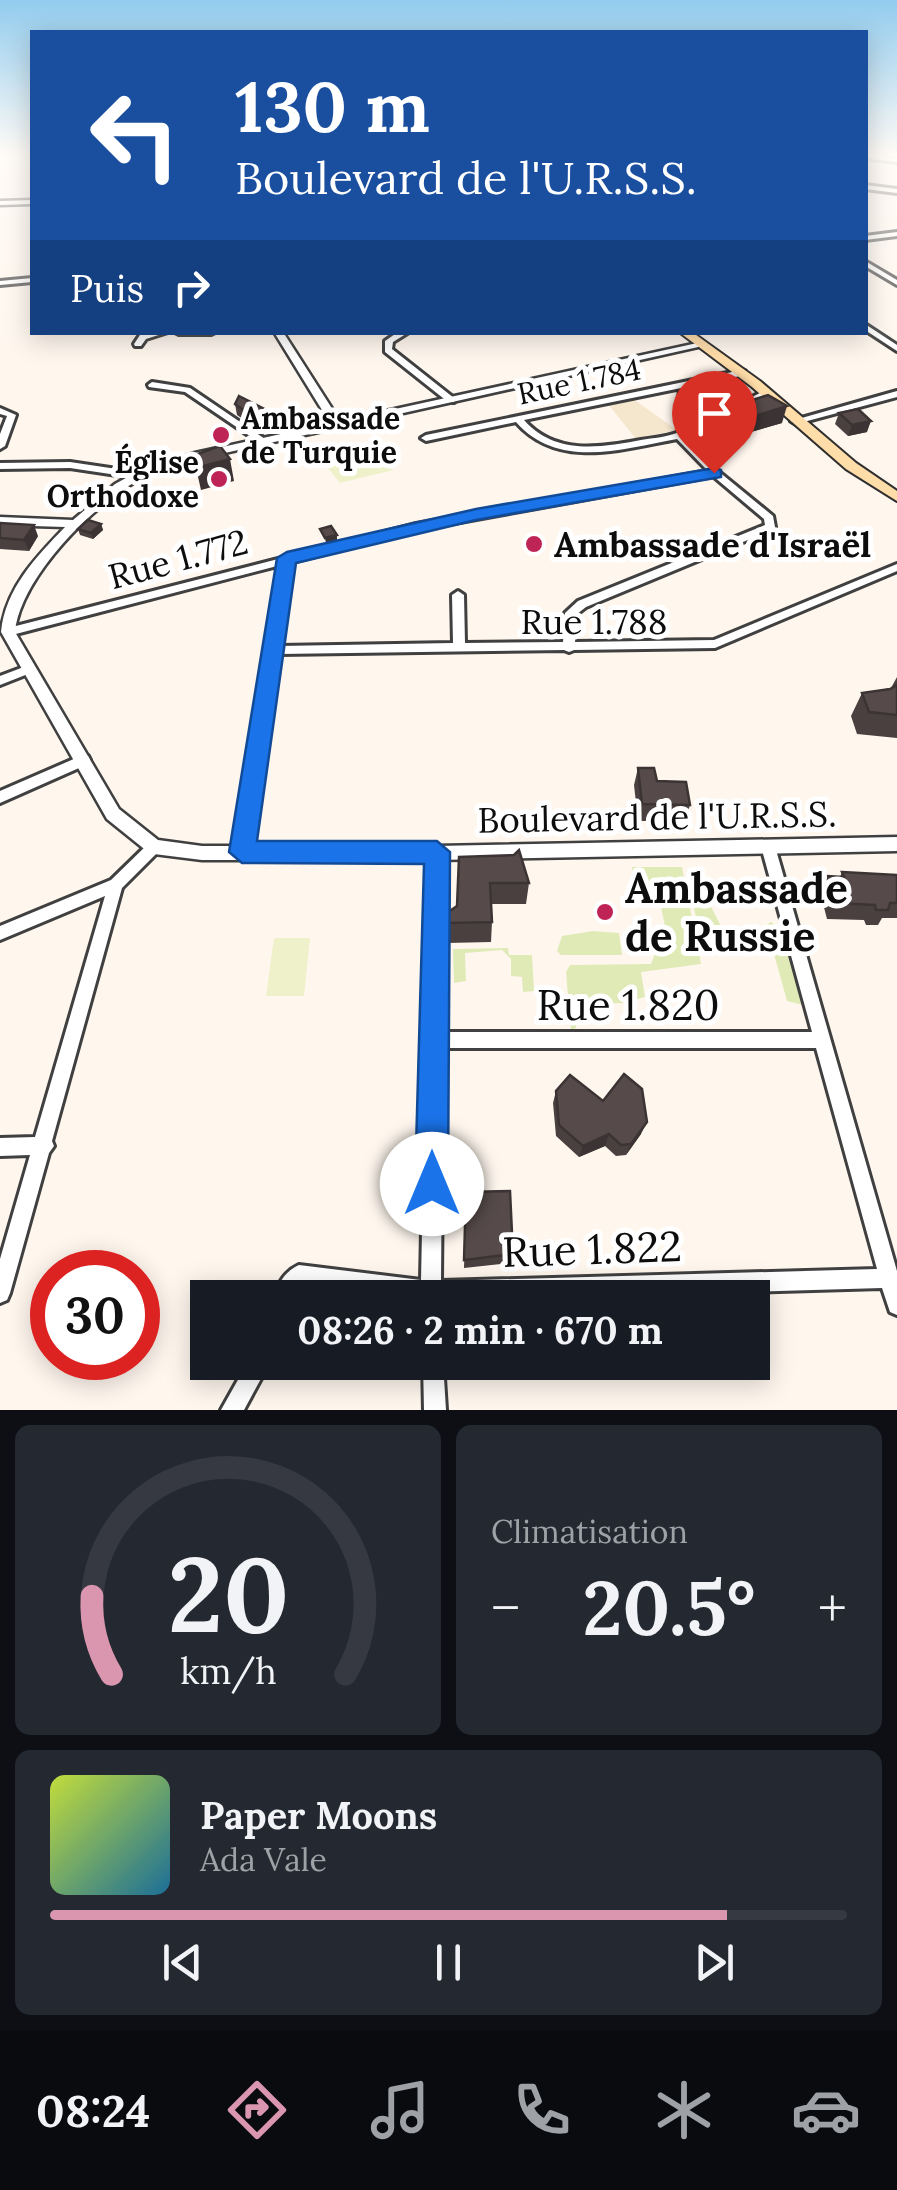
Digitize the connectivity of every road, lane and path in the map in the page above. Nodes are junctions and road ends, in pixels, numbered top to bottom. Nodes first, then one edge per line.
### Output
1 (897, 234) edge
2 (868, 238) edge
3 (868, 265) edge
4 (30, 280) edge
5 (0, 282) edge
6 (897, 284) edge
7 (868, 328) edge
8 (154, 335) edge
9 (280, 335) edge
10 (399, 335) edge
11 (688, 335) edge
12 (138, 344) dead end
13 (702, 345) junction
14 (897, 349) edge
15 (742, 373) junction
16 (152, 386) dead end
17 (767, 393) junction
18 (897, 394) edge
19 (451, 400) junction
20 (0, 411) edge
21 (518, 419) junction
22 (796, 421) junction
23 (337, 426) junction
24 (679, 436) junction
25 (426, 438) dead end
26 (263, 441) junction
27 (0, 446) edge
28 (0, 466) edge
29 (714, 473) junction
30 (137, 475) junction
31 (897, 497) edge
32 (0, 521) edge
33 (76, 524) junction
34 (287, 558) junction
35 (897, 567) edge
36 (458, 595) dead end
37 (8, 632) junction
38 (569, 648) junction
39 (459, 649) junction
40 (276, 650) junction
41 (29, 669) junction
42 (0, 681) edge
43 (83, 760) junction
44 (0, 797) edge
45 (897, 844) edge
46 (154, 847) junction
47 (768, 850) junction
48 (242, 852) junction
49 (437, 852) junction
50 (116, 884) junction
51 (0, 933) edge
52 (433, 1040) junction
53 (824, 1040) junction
54 (45, 1146) junction
55 (0, 1148) edge
56 (889, 1278) junction
57 (294, 1280) edge
58 (334, 1280) edge
59 (431, 1280) edge
60 (770, 1282) edge
61 (0, 1294) edge
62 (897, 1305) edge
63 (250, 1380) edge
64 (433, 1380) edge
65 (232, 1410) edge
66 (434, 1410) edge

1 - 2 street
3 - 6 street
4 - 5 street
7 - 14 street
8 - 12 street
9 - 23 street
10 - 19 street
11 - 13 main road
13 - 15 main road
13 - 19 street
15 - 17 main road
15 - 21 street, Rue 1.784
16 - 26 street
17 - 22 main road
17 - 24 street
18 - 22 street
19 - 23 street
20 - 27 street
21 - 24 street
21 - 25 street, Rue 1.784
22 - 31 main road
23 - 26 street
24 - 29 street
26 - 30 street
28 - 30 street
29 - 34 street, Rue 1.772
29 - 38 street
30 - 33 street
32 - 33 street
33 - 37 street
34 - 37 street, Rue 1.772
34 - 40 street
35 - 38 street, Rue 1.788
36 - 39 street
37 - 41 street
38 - 39 street, Rue 1.788
39 - 40 street, Rue 1.788
40 - 48 street
41 - 42 street
41 - 43 street
43 - 44 street
43 - 46 street
45 - 47 street, Boulevard de l'U.R.S.S.
46 - 48 street, Boulevard de l'U.R.S.S.
46 - 50 street
47 - 49 street, Boulevard de l'U.R.S.S.
47 - 53 street
48 - 49 street, Boulevard de l'U.R.S.S.
49 - 52 street
50 - 51 street
50 - 54 street
52 - 53 street, Rue 1.820
52 - 59 street
53 - 56 street
54 - 55 street
54 - 61 street
56 - 60 street, Rue 1.822
56 - 62 street
57 - 58 street, Rue 1.822
63 - 65 street
64 - 66 street

